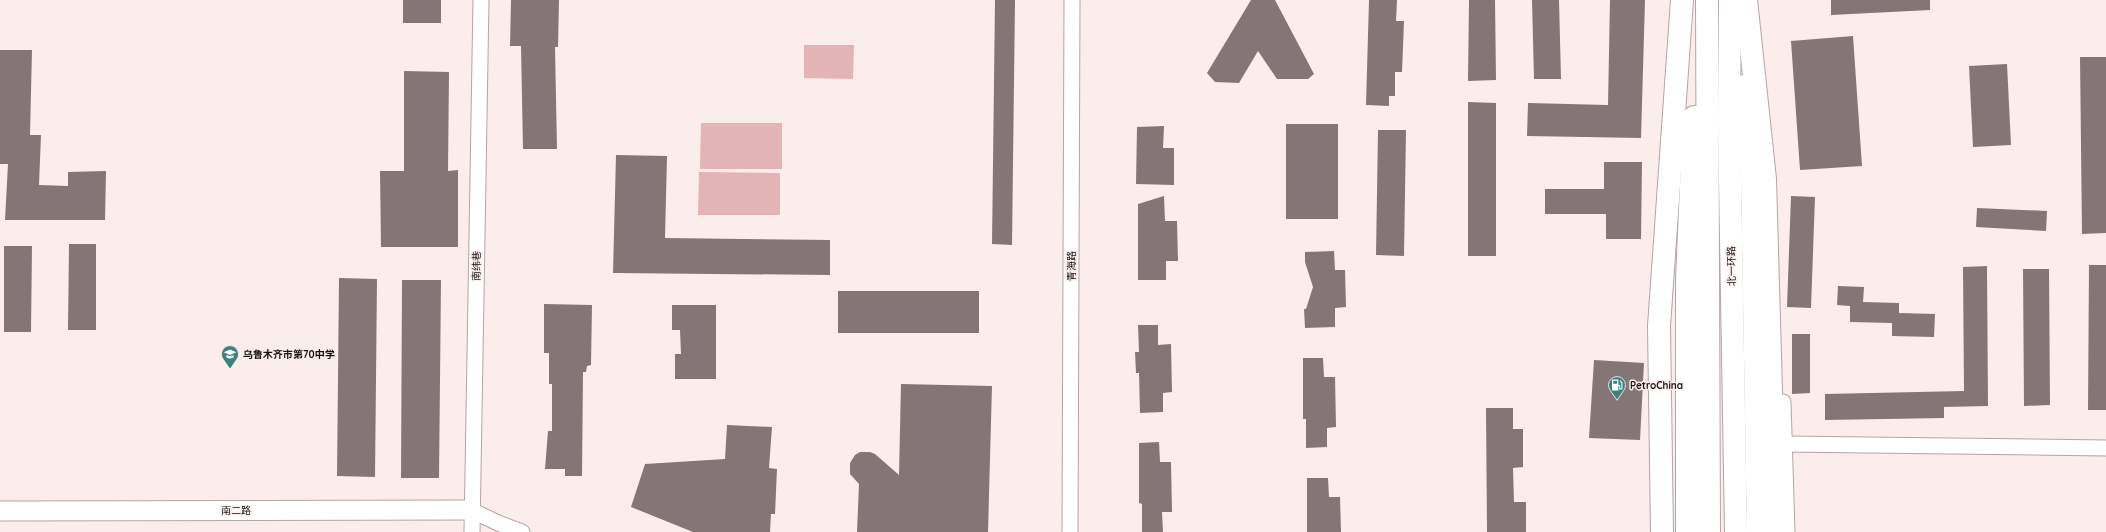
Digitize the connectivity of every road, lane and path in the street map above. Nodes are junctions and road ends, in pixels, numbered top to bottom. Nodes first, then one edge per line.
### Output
1 (481, 0) edge
2 (1072, 0) edge
3 (1682, 0) edge
4 (1730, 0) edge
5 (1746, 0) edge
6 (1703, 8) edge
7 (1744, 69) dead end
8 (1784, 402) dead end
9 (1784, 444) junction
10 (2106, 448) edge
11 (471, 510) junction
12 (0, 511) edge
13 (472, 532) edge
14 (522, 532) edge
15 (1070, 532) edge
16 (1662, 532) edge
17 (1688, 532) edge
18 (1709, 532) edge
19 (1736, 532) edge
20 (1758, 532) edge
21 (1774, 532) edge
22 (1787, 532) edge

1 - 11 street, 南纬巷
2 - 15 street, 青海路
3 - 16 main road
4 - 19 main road, 北一环路
5 - 21 main road
6 - 17 main road
6 - 18 main road
7 - 20 main road
8 - 9 street
9 - 10 street
9 - 22 street
11 - 12 street, 南二路
11 - 13 street, 南纬巷
11 - 14 street

